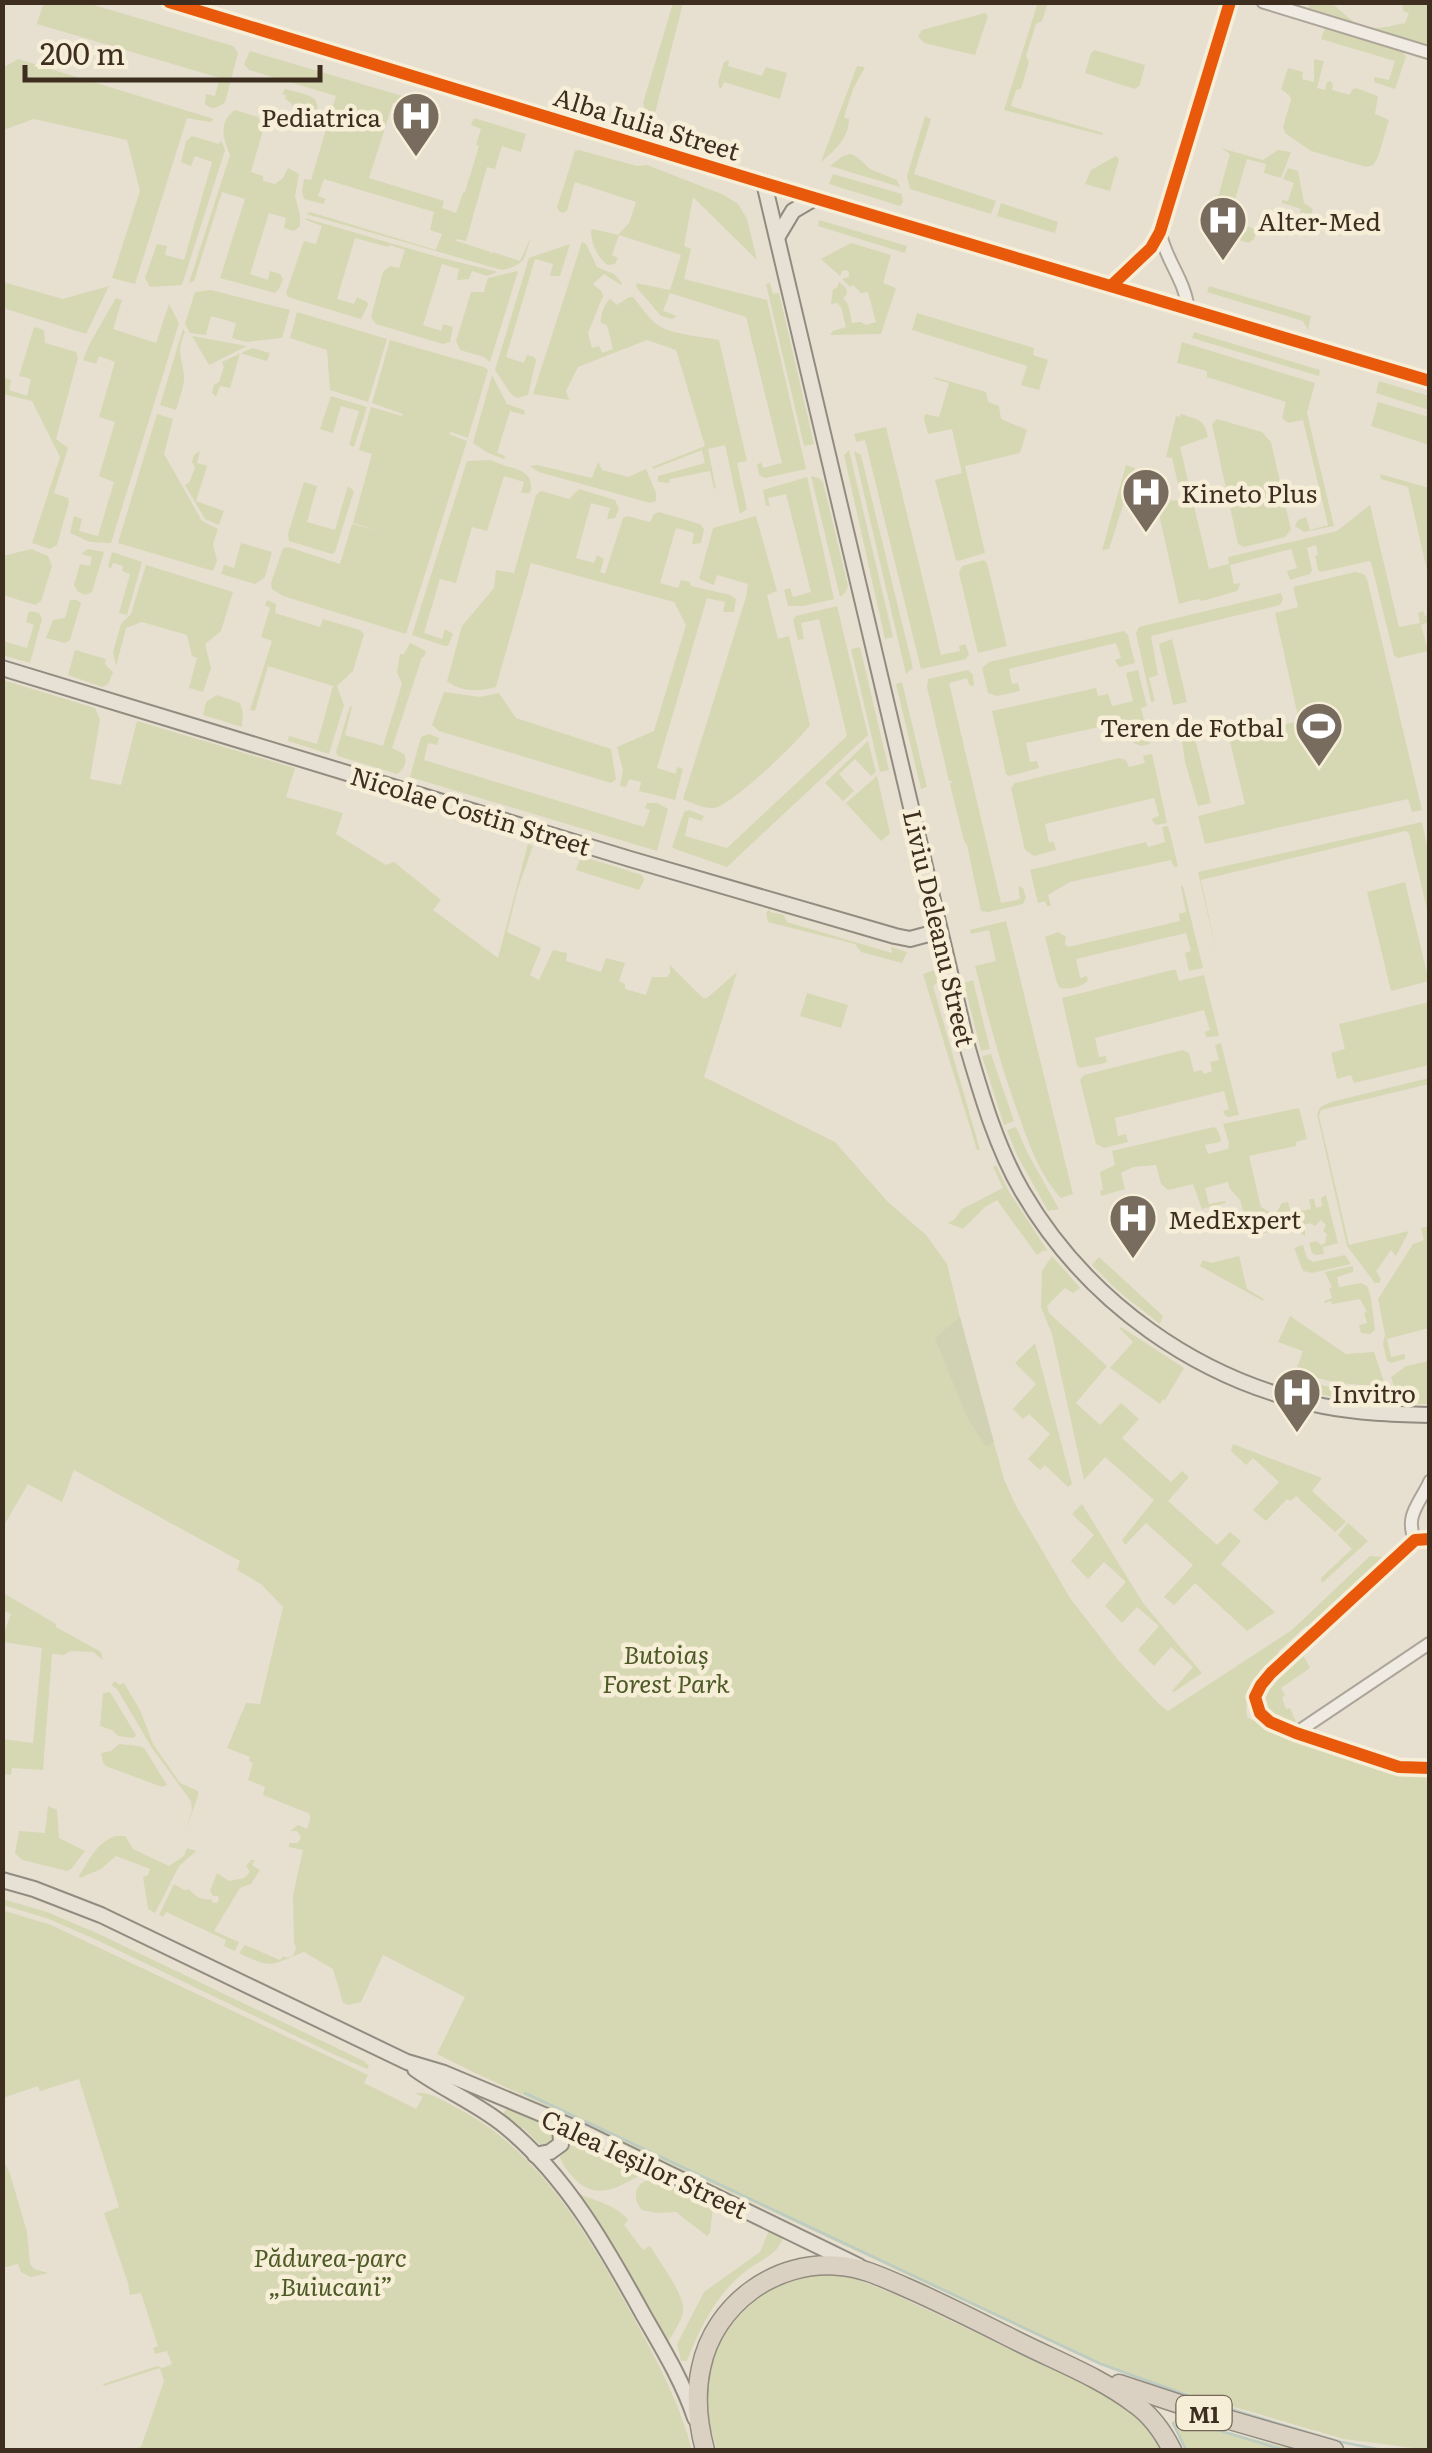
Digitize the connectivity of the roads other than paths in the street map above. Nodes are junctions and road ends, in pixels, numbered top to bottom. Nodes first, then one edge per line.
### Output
1 (169, 2) edge
2 (1230, 2) edge
3 (1263, 2) edge
4 (1430, 53) edge
5 (764, 183) junction
6 (816, 198) junction
7 (1160, 232) junction
8 (778, 236) junction
9 (1112, 285) junction
10 (1188, 308) junction
11 (1430, 381) edge
12 (2, 668) edge
13 (940, 931) junction
14 (1430, 1415) edge
15 (1430, 1481) edge
16 (1415, 1540) junction
17 (1430, 1540) edge
18 (1430, 1643) edge
19 (1296, 1733) junction
20 (1430, 1768) edge
21 (2, 1880) edge
22 (406, 2062) junction
23 (560, 2122) junction
24 (535, 2154) junction
25 (878, 2275) junction
26 (1076, 2370) junction
27 (703, 2442) edge
28 (1172, 2450) edge
29 (1334, 2450) edge

1 - 5 main road, Alba Iulia Street
2 - 7 street
3 - 4 street
5 - 6 main road, Alba Iulia Street
5 - 8 main road, Liviu Deleanu Street
6 - 8 main road
6 - 9 main road, Alba Iulia Street
7 - 9 street
7 - 10 street
8 - 13 main road, Liviu Deleanu Street
9 - 10 main road, Alba Iulia Street
10 - 11 main road, Alba Iulia Street
12 - 13 main road, Nicolae Costin Street
13 - 14 main road, Liviu Deleanu Street
15 - 16 street
16 - 17 street
16 - 19 street
18 - 19 street
19 - 20 street
21 - 22 main road, Calea Ieșilor Street
22 - 23 main road, Calea Ieșilor Street
22 - 24 main road, Calea Ieșilor Street
23 - 24 main road
23 - 25 main road, Calea Ieșilor Street
24 - 27 main road, Calea Ieșilor Street
25 - 26 highway
25 - 27 highway
26 - 28 highway
26 - 29 highway, M1

